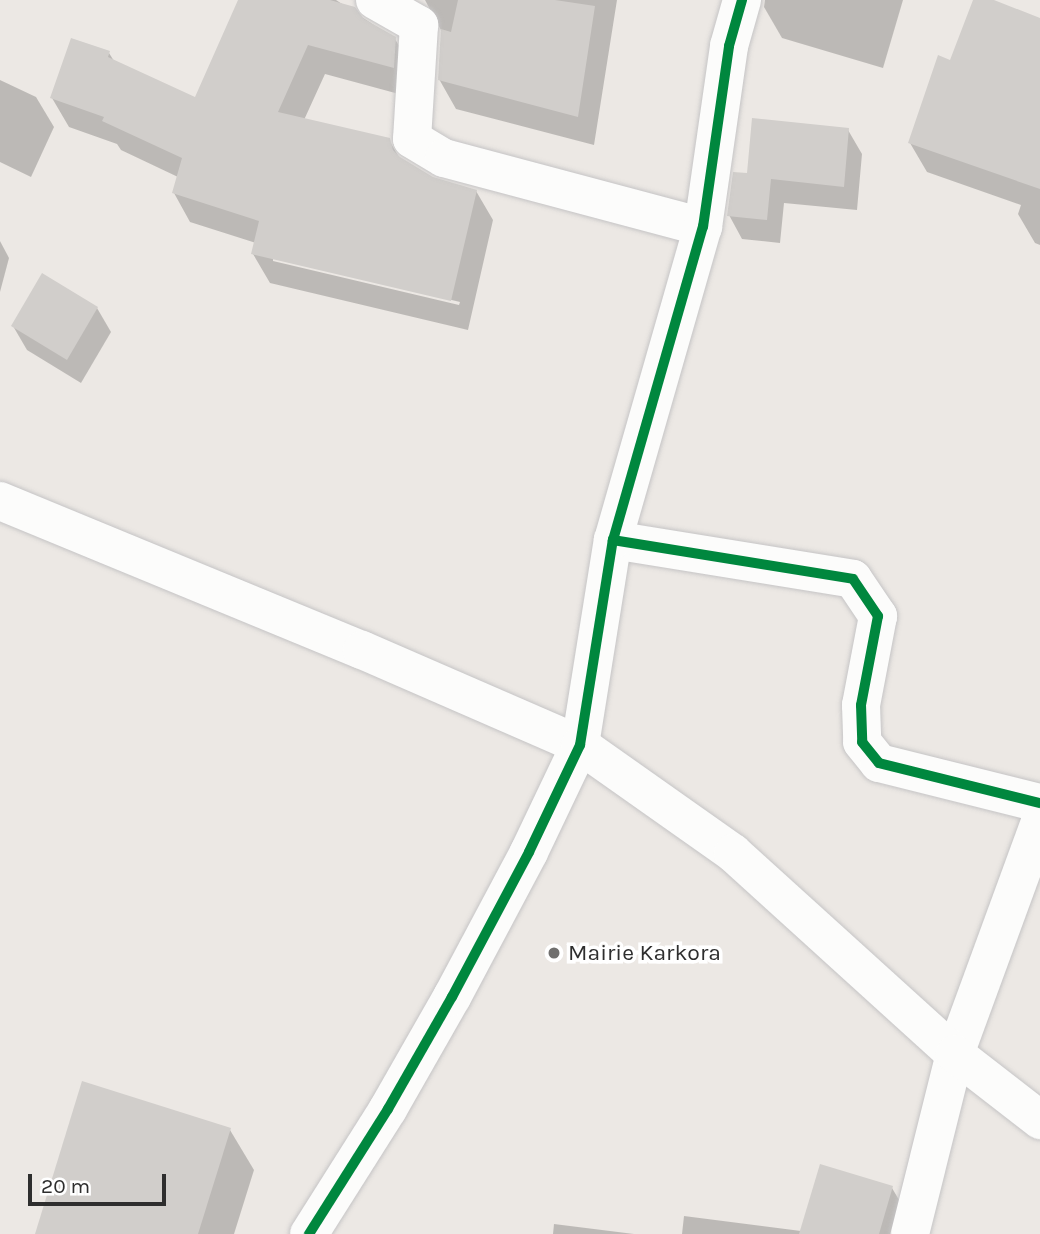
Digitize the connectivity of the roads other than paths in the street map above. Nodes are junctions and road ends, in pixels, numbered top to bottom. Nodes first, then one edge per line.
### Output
1 (375, 0) edge
2 (742, 0) edge
3 (703, 227) junction
4 (0, 501) edge
5 (613, 540) junction
6 (580, 745) junction
7 (1040, 803) edge
8 (1040, 822) edge
9 (956, 1054) junction
10 (1040, 1120) edge
11 (309, 1234) edge
12 (910, 1234) edge

1 - 3 street
2 - 3 street
3 - 5 street
4 - 6 street
5 - 6 street
5 - 7 street
6 - 9 street
6 - 11 street
8 - 9 street
9 - 10 street
9 - 12 street

